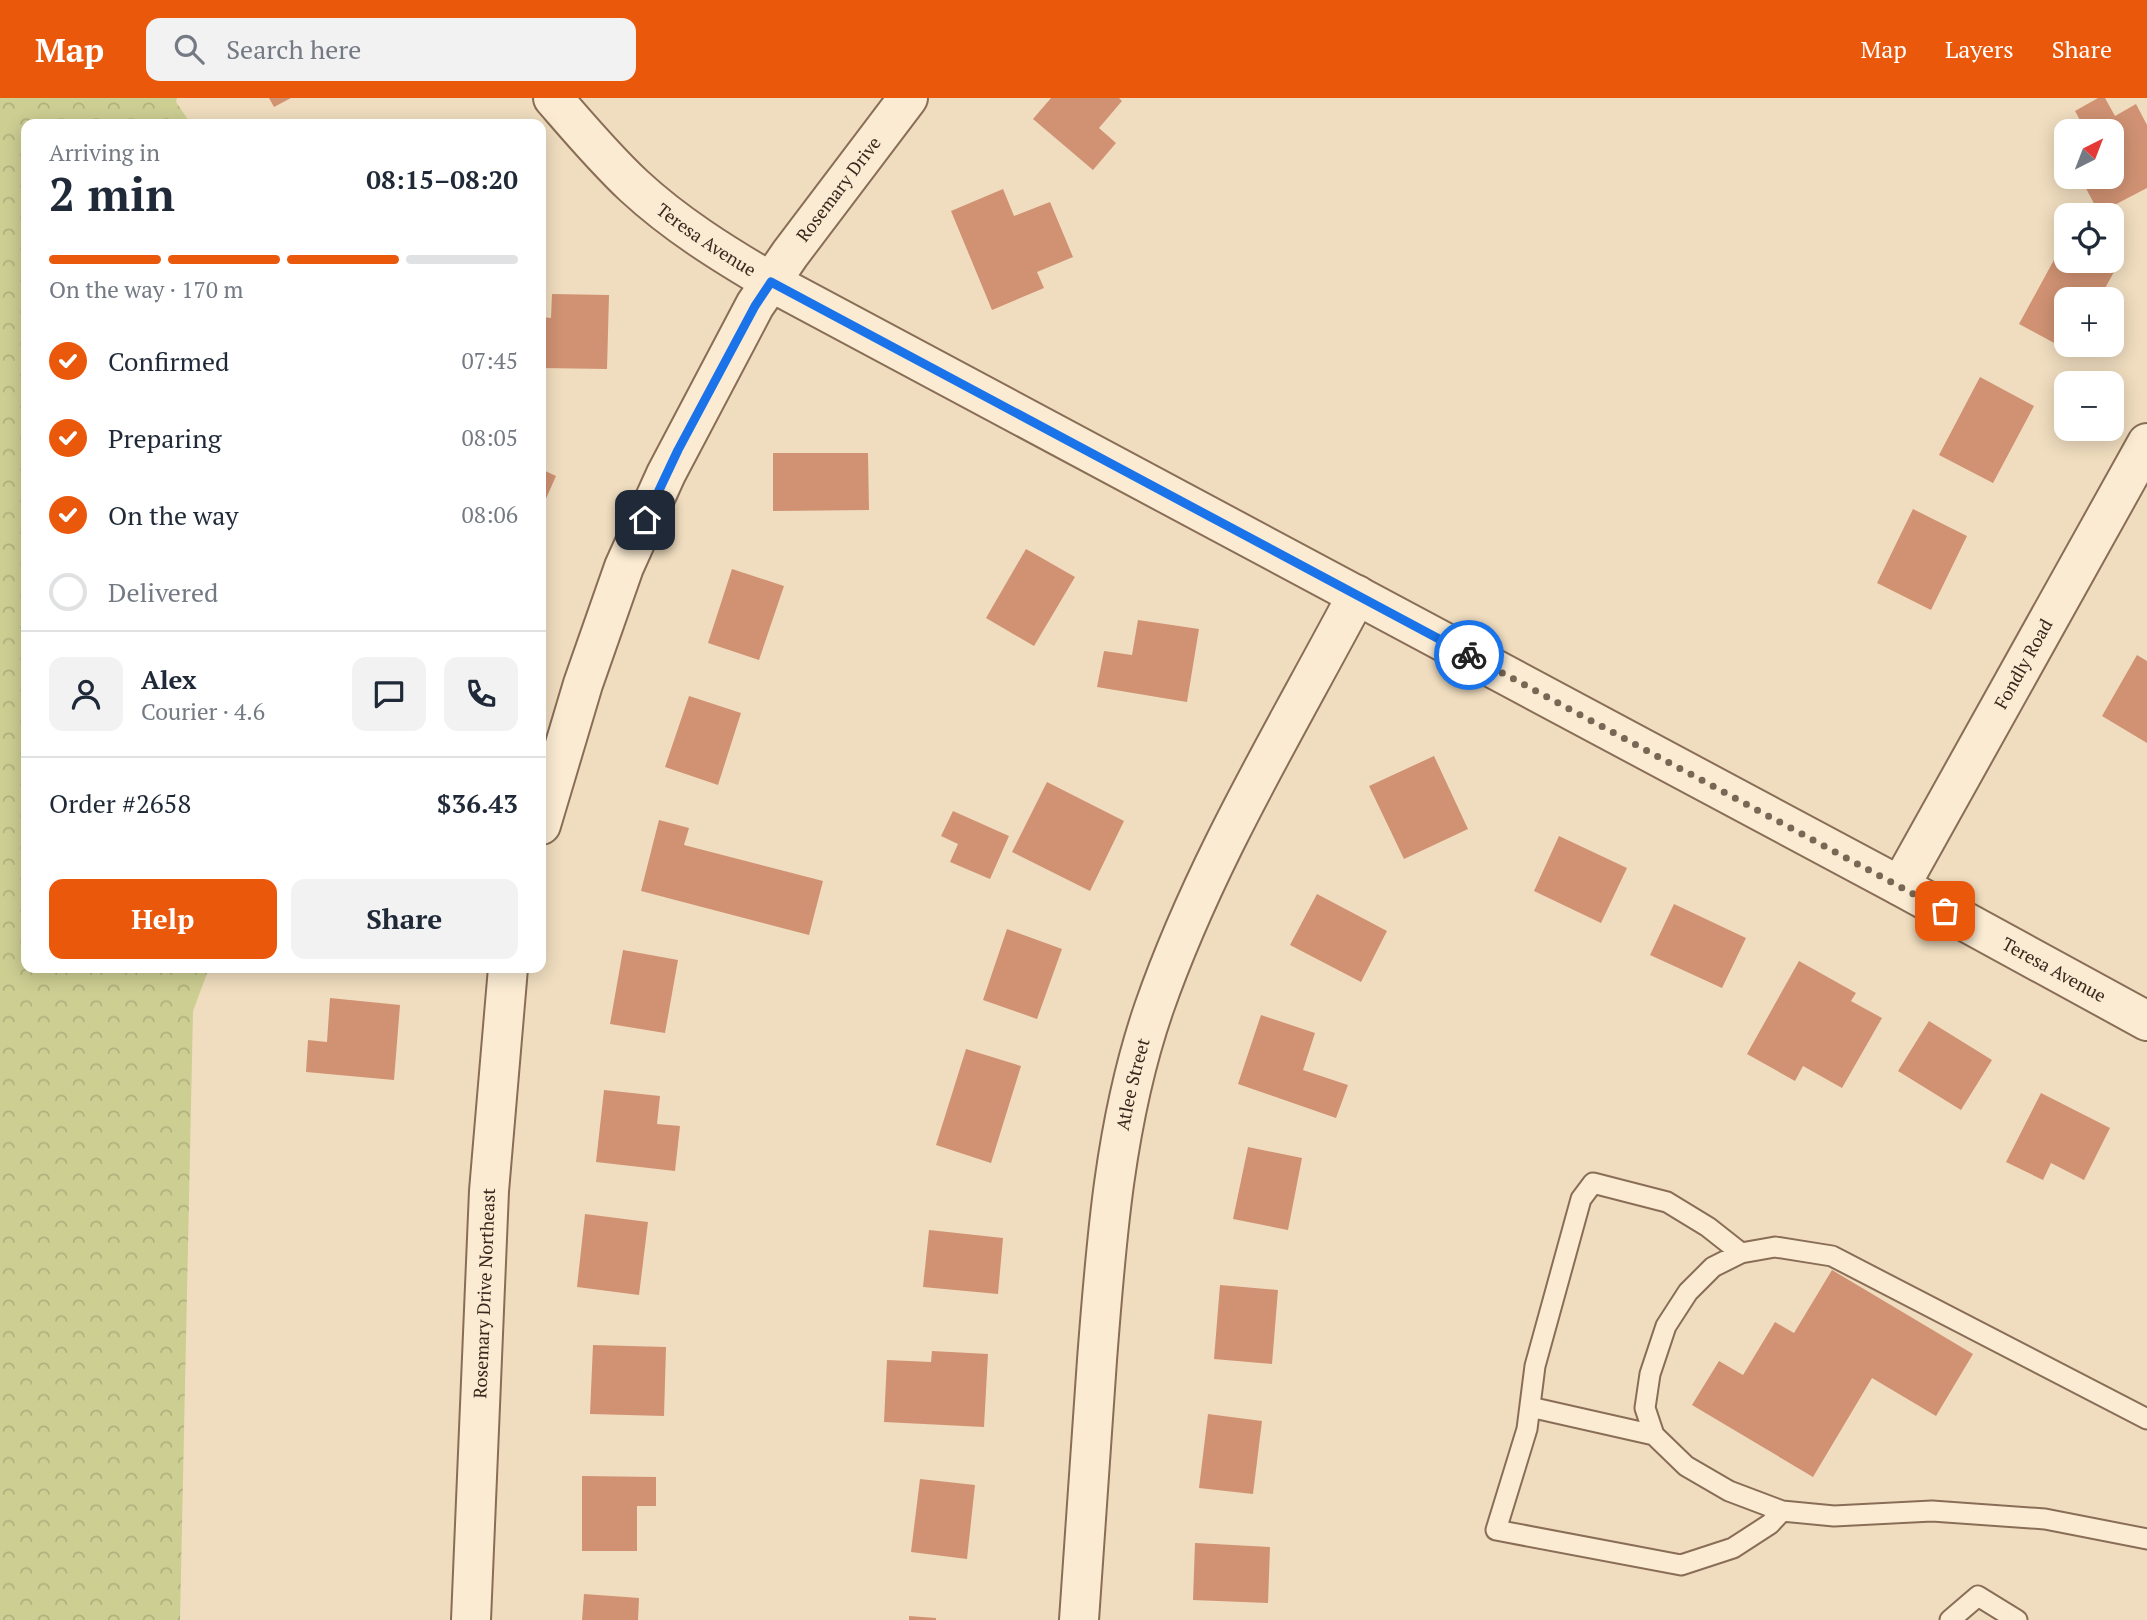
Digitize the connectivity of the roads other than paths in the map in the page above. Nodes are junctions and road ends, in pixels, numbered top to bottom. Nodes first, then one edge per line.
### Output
1 (553, 98) edge
2 (908, 98) edge
3 (771, 282) junction
4 (2147, 443) edge
5 (1357, 595) junction
6 (546, 808) edge
7 (1900, 886) junction
8 (508, 973) edge
9 (2147, 1021) edge
10 (1741, 1253) junction
11 (1530, 1407) junction
12 (2147, 1419) edge
13 (1654, 1435) junction
14 (1782, 1511) junction
15 (2147, 1539) edge
16 (471, 1620) edge
17 (1079, 1620) edge
18 (1950, 1620) edge
19 (2017, 1620) edge

1 - 3 street, Teresa Avenue
2 - 3 street, Rosemary Drive
3 - 5 street, Teresa Avenue
3 - 6 street
4 - 7 street, Fondly Road
5 - 7 street, Teresa Avenue
5 - 17 street, Atlee Street
7 - 9 street, Teresa Avenue
8 - 16 street, Rosemary Drive Northeast
10 - 11 lane
10 - 12 lane
10 - 13 lane
11 - 13 lane
11 - 14 lane
13 - 14 lane
14 - 15 lane
18 - 19 lane

